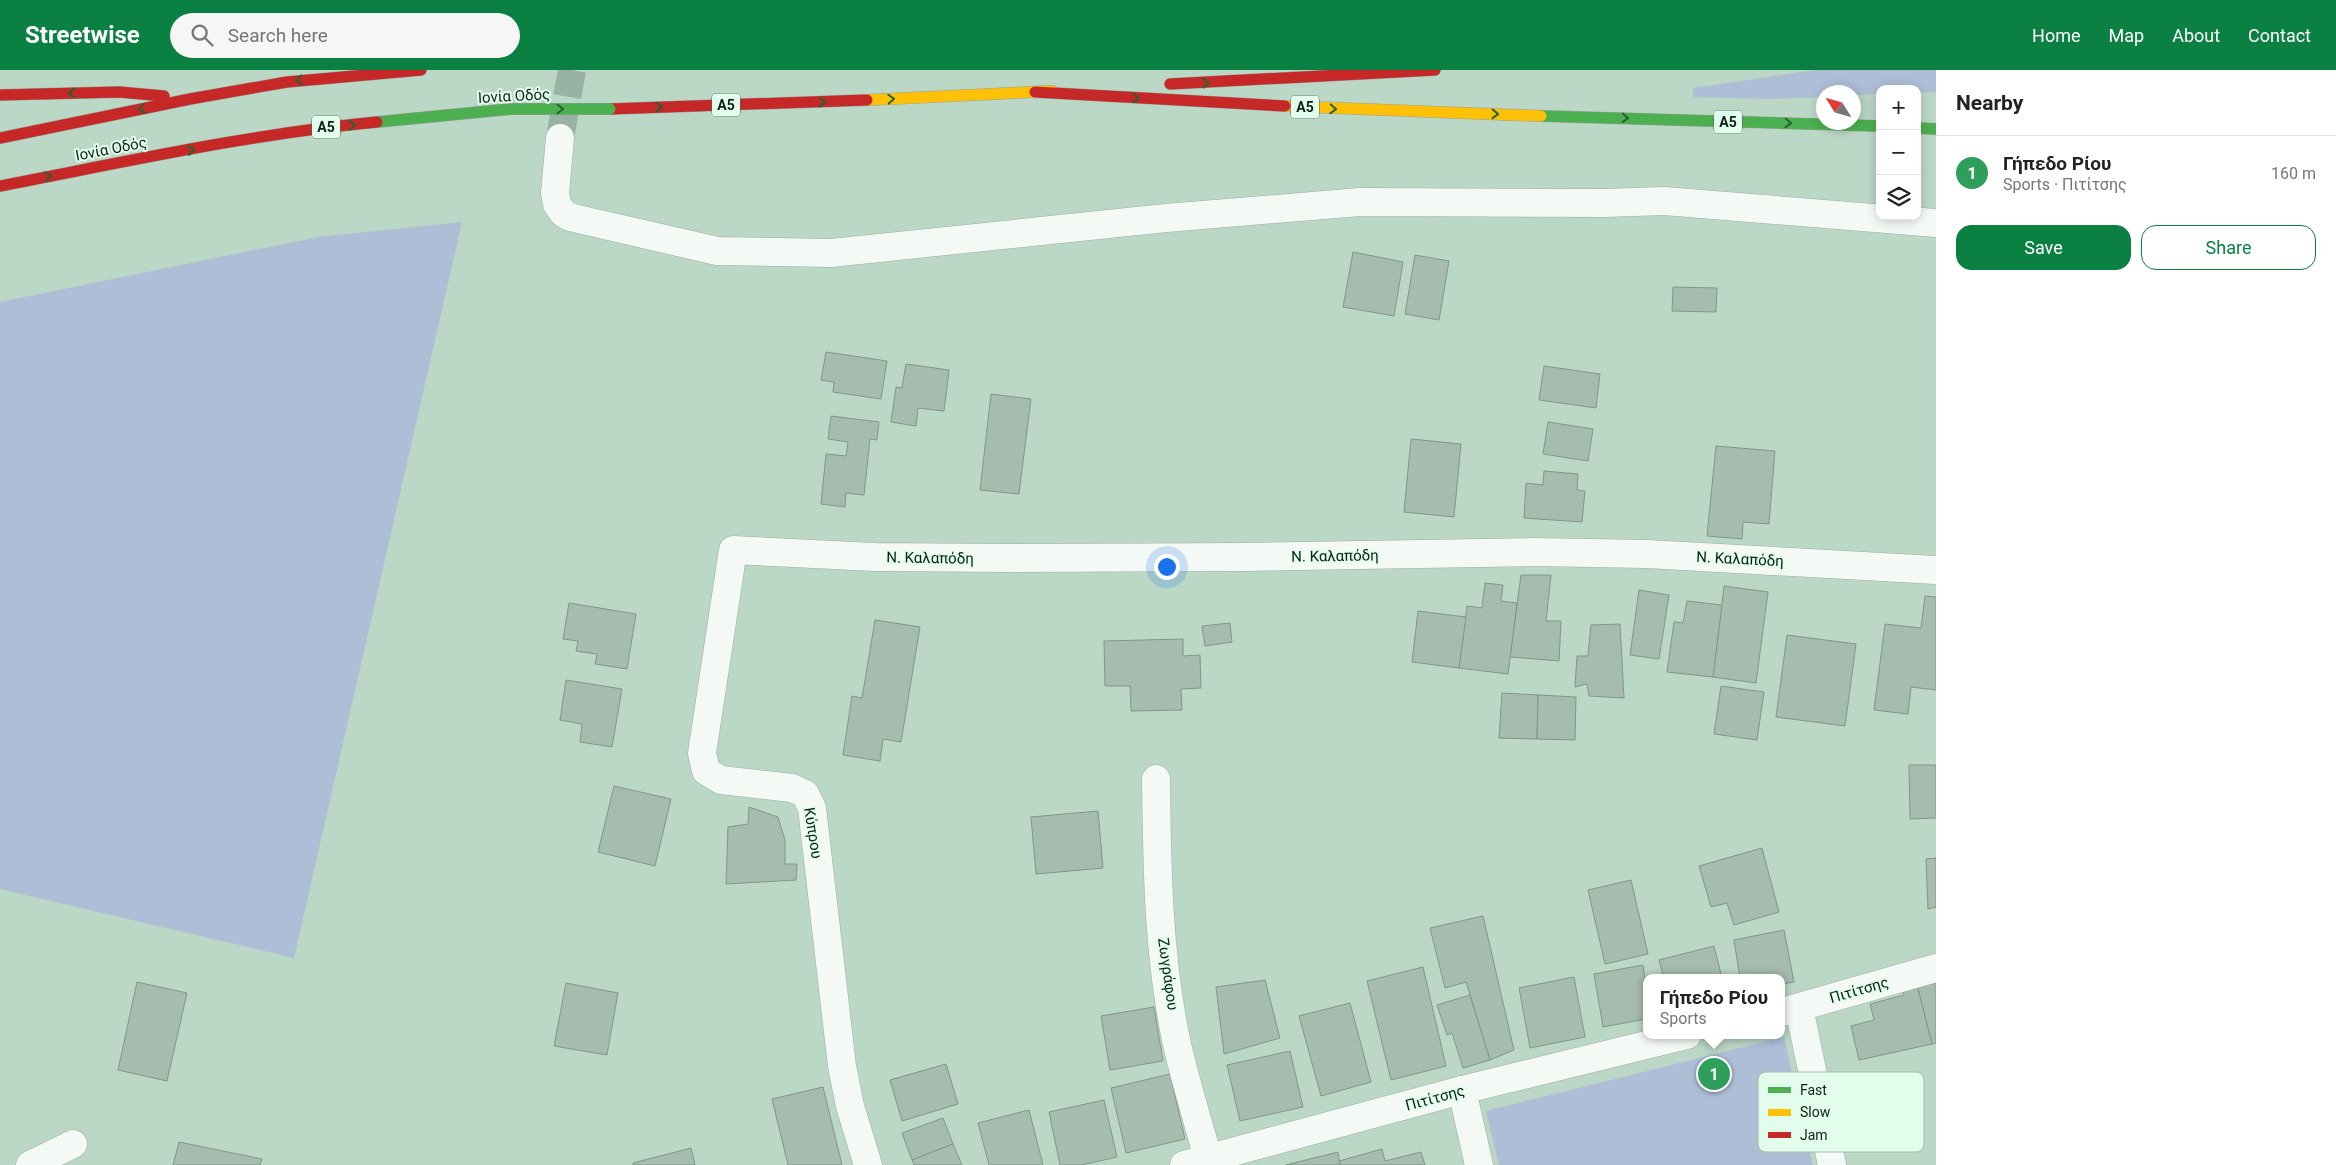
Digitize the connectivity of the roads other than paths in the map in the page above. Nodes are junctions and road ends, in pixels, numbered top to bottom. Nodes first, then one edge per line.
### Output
1 (421, 70) edge
2 (1435, 70) edge
3 (1162, 85) dead end
4 (1142, 86) dead end
5 (1035, 92) junction
6 (0, 95) edge
7 (190, 99) junction
8 (1876, 126) edge
9 (1921, 128) edge
10 (1936, 129) edge
11 (0, 138) edge
12 (560, 138) tunnel mouth
13 (0, 186) edge
14 (1936, 222) edge
15 (734, 550) joint
16 (1936, 570) edge
17 (1156, 779) dead end
18 (1936, 968) edge
19 (1790, 1010) edge
20 (1671, 1039) edge
21 (1807, 1072) edge
22 (1462, 1090) junction
23 (73, 1144) dead end
24 (1828, 1152) edge
25 (1201, 1163) edge
26 (30, 1165) edge
27 (868, 1165) edge
28 (1479, 1165) edge
29 (1832, 1165) edge

1 -> 7 highway
3 -> 2 highway
4 - 5 highway
5 -> 8 highway, Α5
13 -> 5 highway, Ιονία Οδός / Α5, bridge
7 -> 6 highway
7 -> 11 highway
9 - 10 highway
12 - 14 street
15 - 16 street, Ν. Καλαπόδη
15 - 27 street, Κύπρου
17 - 25 street, Ζωγράφου
18 - 19 street, Πιτίτσης
19 - 21 street
20 - 22 street, Πιτίτσης
22 - 25 street, Πιτίτσης
22 - 28 street
23 - 26 street
24 - 29 street

